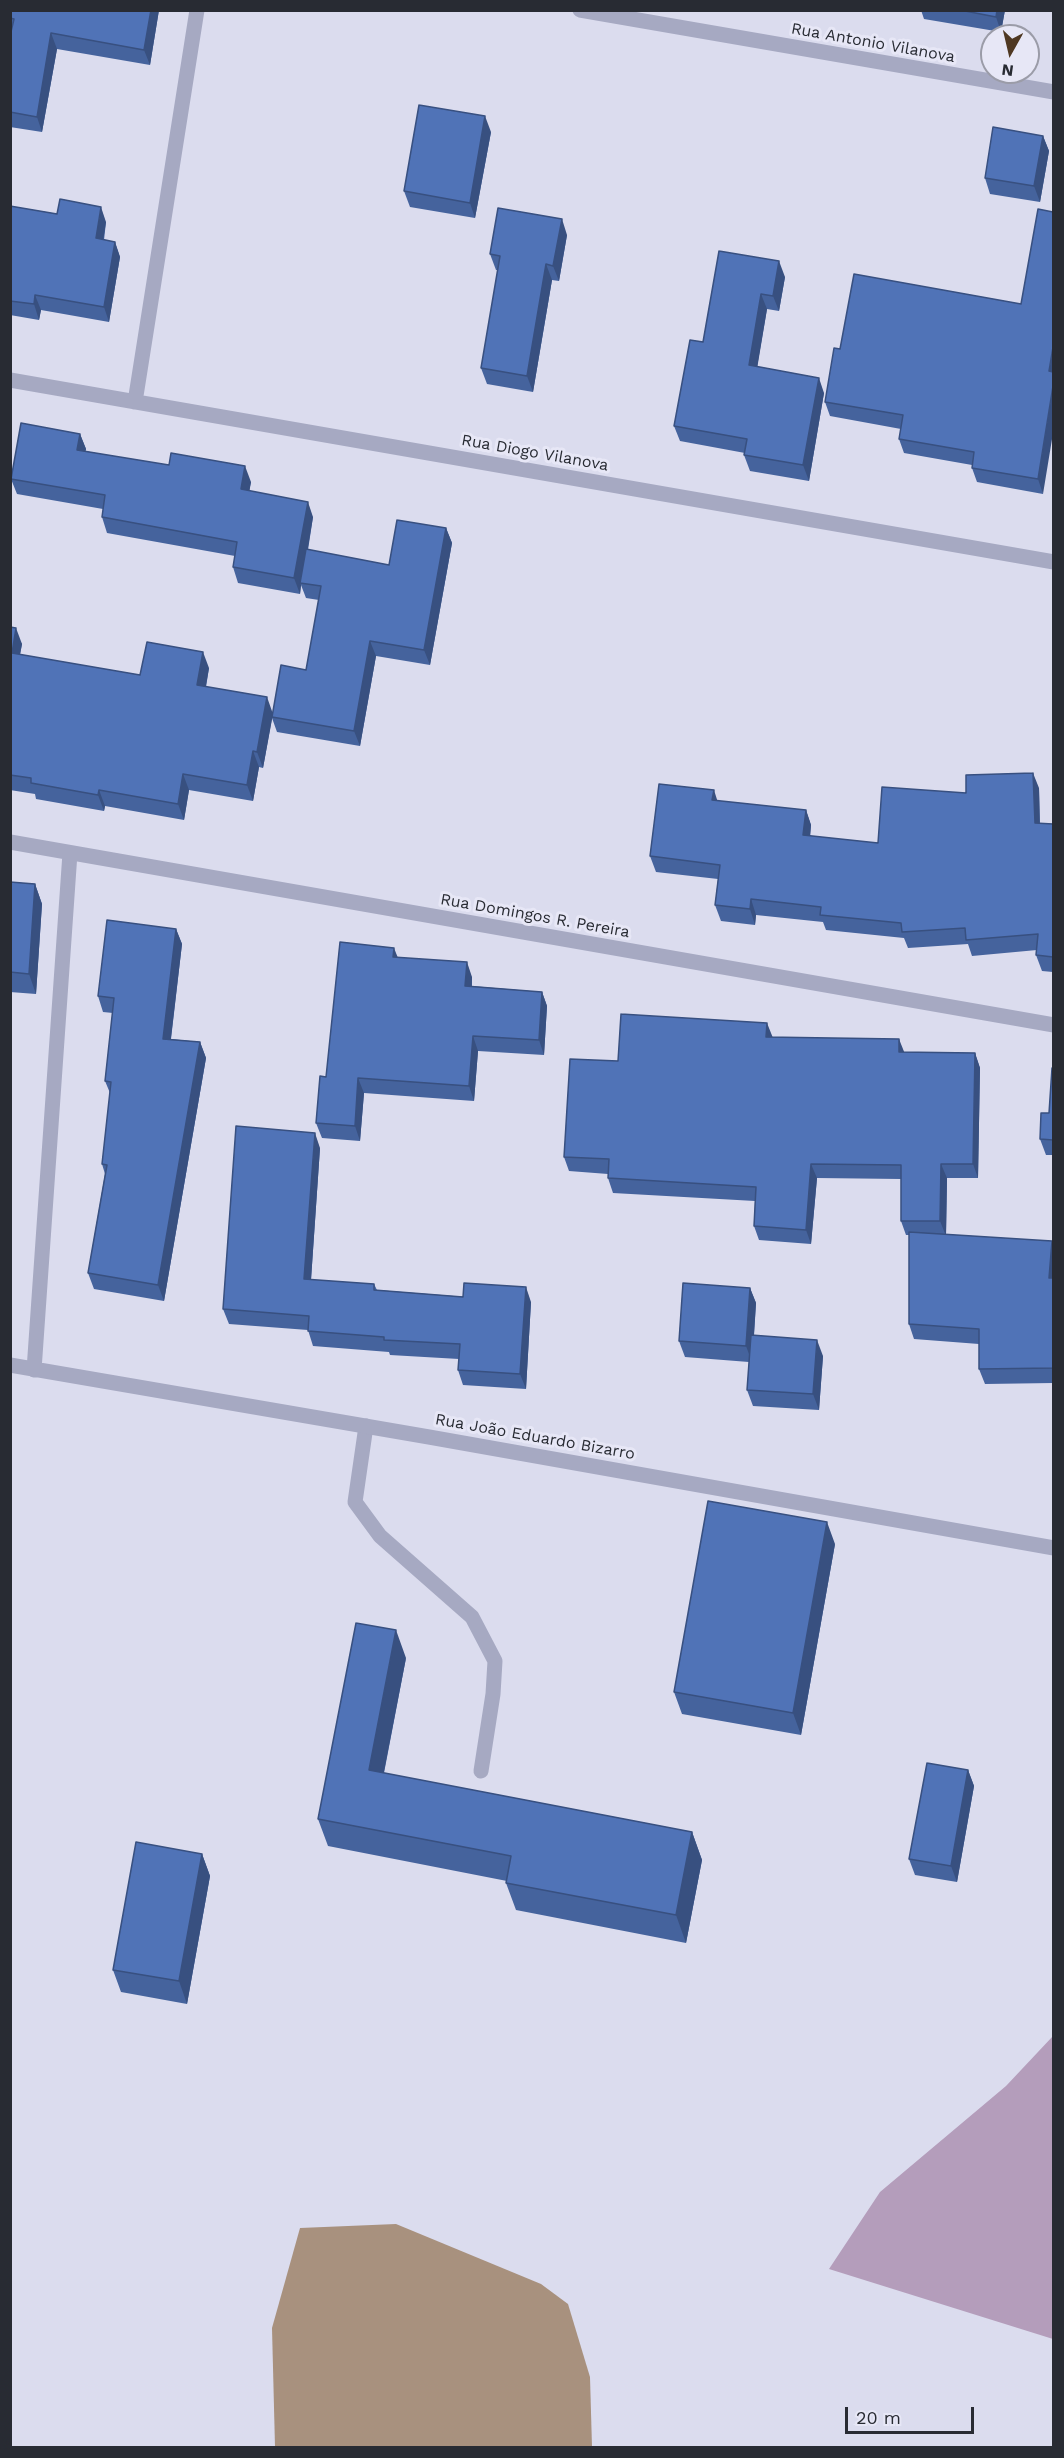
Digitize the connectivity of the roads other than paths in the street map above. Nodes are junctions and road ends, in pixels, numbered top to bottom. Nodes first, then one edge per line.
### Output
1 (197, 10) edge
2 (580, 10) edge
3 (1053, 92) edge
4 (10, 380) edge
5 (135, 402) junction
6 (1053, 562) edge
7 (10, 843) edge
8 (70, 853) junction
9 (1053, 1025) edge
10 (10, 1365) edge
11 (34, 1370) junction
12 (366, 1426) junction
13 (1053, 1548) edge
14 (481, 1771) dead end

1 - 5 street
2 - 3 street, Rua Antonio Vilanova
4 - 5 street, Rua Diogo Vilanova
5 - 6 street, Rua Diogo Vilanova
7 - 8 street, Rua Domingos R. Pereira
8 - 9 street, Rua Domingos R. Pereira
8 - 11 street
10 - 11 street, Rua João Eduardo Bizarro
11 - 12 street, Rua João Eduardo Bizarro
12 - 13 street, Rua João Eduardo Bizarro
12 - 14 street

